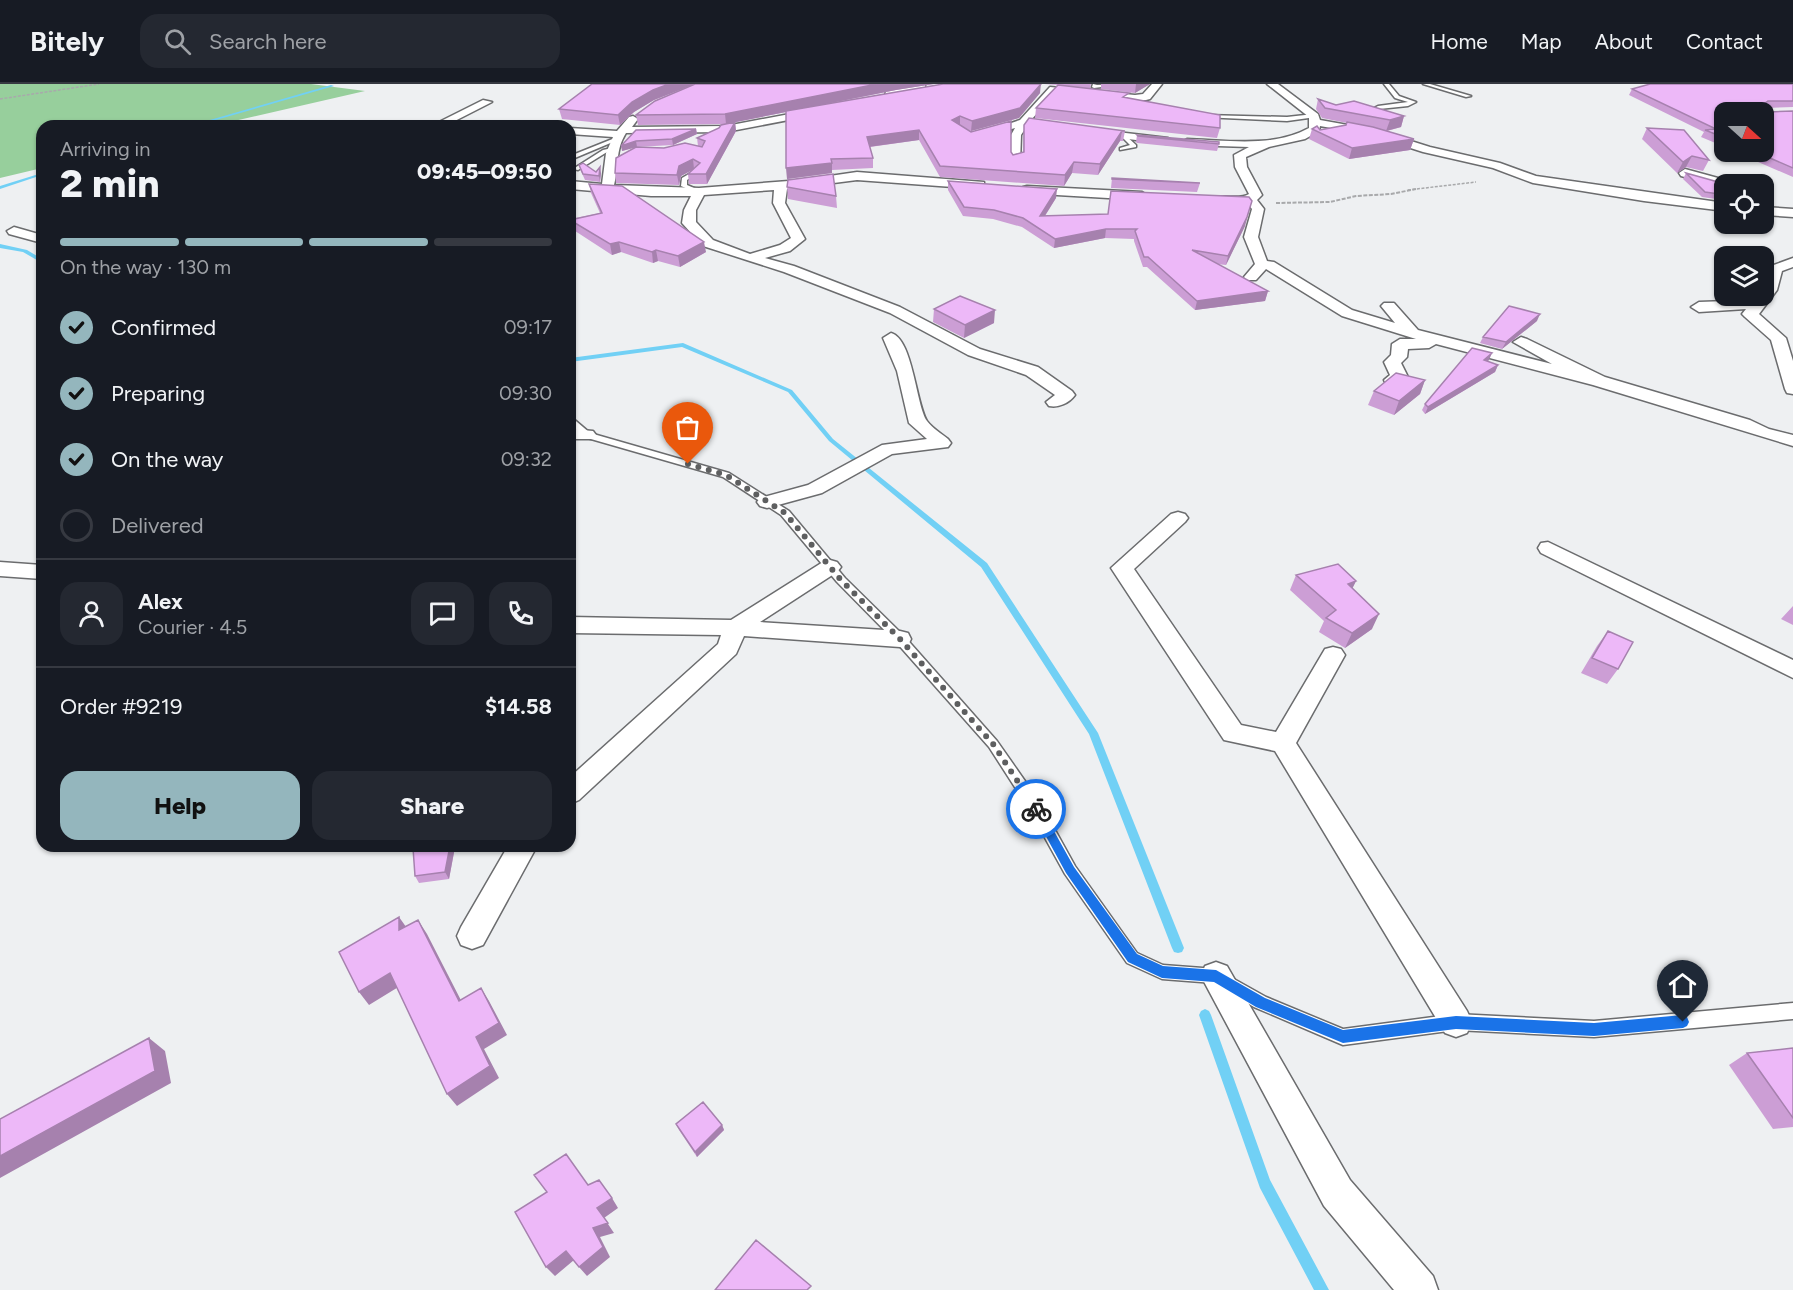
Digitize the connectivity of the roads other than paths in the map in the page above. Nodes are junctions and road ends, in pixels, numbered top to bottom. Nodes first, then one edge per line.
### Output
1 (1095, 84) edge
2 (1124, 84) edge
3 (1151, 84) edge
4 (1157, 84) edge
5 (1272, 84) edge
6 (1386, 84) edge
7 (1425, 84) edge
8 (922, 87) edge
9 (936, 88) edge
10 (890, 96) junction
11 (1468, 96) dead end
12 (879, 99) edge
13 (487, 102) dead end
14 (828, 110) edge
15 (638, 113) edge
16 (1368, 113) edge
17 (1199, 117) edge
18 (1314, 119) junction
19 (449, 120) edge
20 (1025, 122) junction
21 (726, 129) junction
22 (1140, 130) edge
23 (576, 133) edge
24 (1339, 133) edge
25 (1124, 136) junction
26 (970, 137) edge
27 (698, 140) edge
28 (1177, 141) junction
29 (1199, 144) junction
30 (1266, 144) junction
31 (618, 146) junction
32 (1122, 149) edge
33 (1240, 155) junction
34 (576, 156) edge
35 (1016, 161) edge
36 (576, 169) dead end
37 (696, 172) edge
38 (1685, 173) edge
39 (1714, 181) edge
40 (956, 183) junction
41 (1626, 183) dead end
42 (576, 185) edge
43 (781, 186) junction
44 (991, 186) edge
45 (607, 187) junction
46 (1015, 189) edge
47 (699, 192) junction
48 (920, 195) dead end
49 (1155, 197) edge
50 (1645, 197) junction
51 (1202, 199) edge
52 (1251, 200) edge
53 (1714, 206) edge
54 (1774, 212) edge
55 (1793, 213) edge
56 (1793, 222) edge
57 (1774, 223) edge
58 (14, 231) dead end
59 (36, 237) edge
60 (749, 258) junction
61 (1793, 262) edge
62 (1269, 265) dead end
63 (1774, 276) edge
64 (1251, 277) dead end
65 (1389, 306) dead end
66 (1720, 306) edge
67 (1759, 306) edge
68 (1699, 307) dead end
69 (1412, 333) junction
70 (891, 338) dead end
71 (1521, 342) dead end
72 (1443, 343) junction
73 (1392, 380) edge
74 (1599, 381) junction
75 (1793, 389) edge
76 (1055, 402) dead end
77 (579, 434) edge
78 (1793, 441) edge
79 (767, 502) junction
80 (1178, 518) dead end
81 (1548, 548) dead end
82 (830, 567) junction
83 (0, 569) edge
84 (36, 572) edge
85 (576, 625) edge
86 (735, 628) junction
87 (900, 639) junction
88 (1333, 655) dead end
89 (1793, 670) edge
90 (1282, 743) junction
91 (576, 788) edge
92 (520, 852) edge
93 (472, 936) dead end
94 (1216, 976) junction
95 (1793, 1011) edge
96 (1456, 1022) junction
97 (1419, 1290) edge

1 - 2 lane
3 - 4 lane
4 - 20 street
5 - 18 street
6 - 16 lane
7 - 11 lane
8 - 10 street
9 - 10 street
10 - 12 street
13 - 19 street
14 - 21 street
15 - 31 street
17 - 18 lane
18 - 24 lane
18 - 30 street
18 - 50 street
20 - 25 street
20 - 26 street
20 - 35 street
21 - 27 street
21 - 31 street
22 - 28 street
23 - 31 street
25 - 28 street
25 - 32 lane
28 - 29 street
29 - 30 street
29 - 33 street
30 - 33 street
31 - 34 lane
31 - 36 lane
31 - 45 street
33 - 51 street
37 - 47 lane
38 - 39 street
40 - 43 street
40 - 44 street
40 - 48 street
41 - 50 street
42 - 45 street
43 - 47 street
43 - 60 street
45 - 47 street
46 - 49 street
47 - 60 street
50 - 53 street
52 - 64 street
54 - 55 street
56 - 57 street
58 - 59 street
60 - 76 street
61 - 63 street
62 - 69 street
65 - 69 street
66 - 68 street
67 - 75 street
69 - 72 street
70 - 79 street
71 - 74 street
72 - 73 street
72 - 74 street
74 - 78 street
77 - 79 lane
79 - 82 lane
80 - 90 street
81 - 89 street
82 - 86 street
82 - 87 lane
83 - 84 street
85 - 86 street
86 - 87 street
86 - 91 street
87 - 94 lane
88 - 90 street
90 - 96 street
92 - 93 street
94 - 96 lane
94 - 97 street
95 - 96 lane

